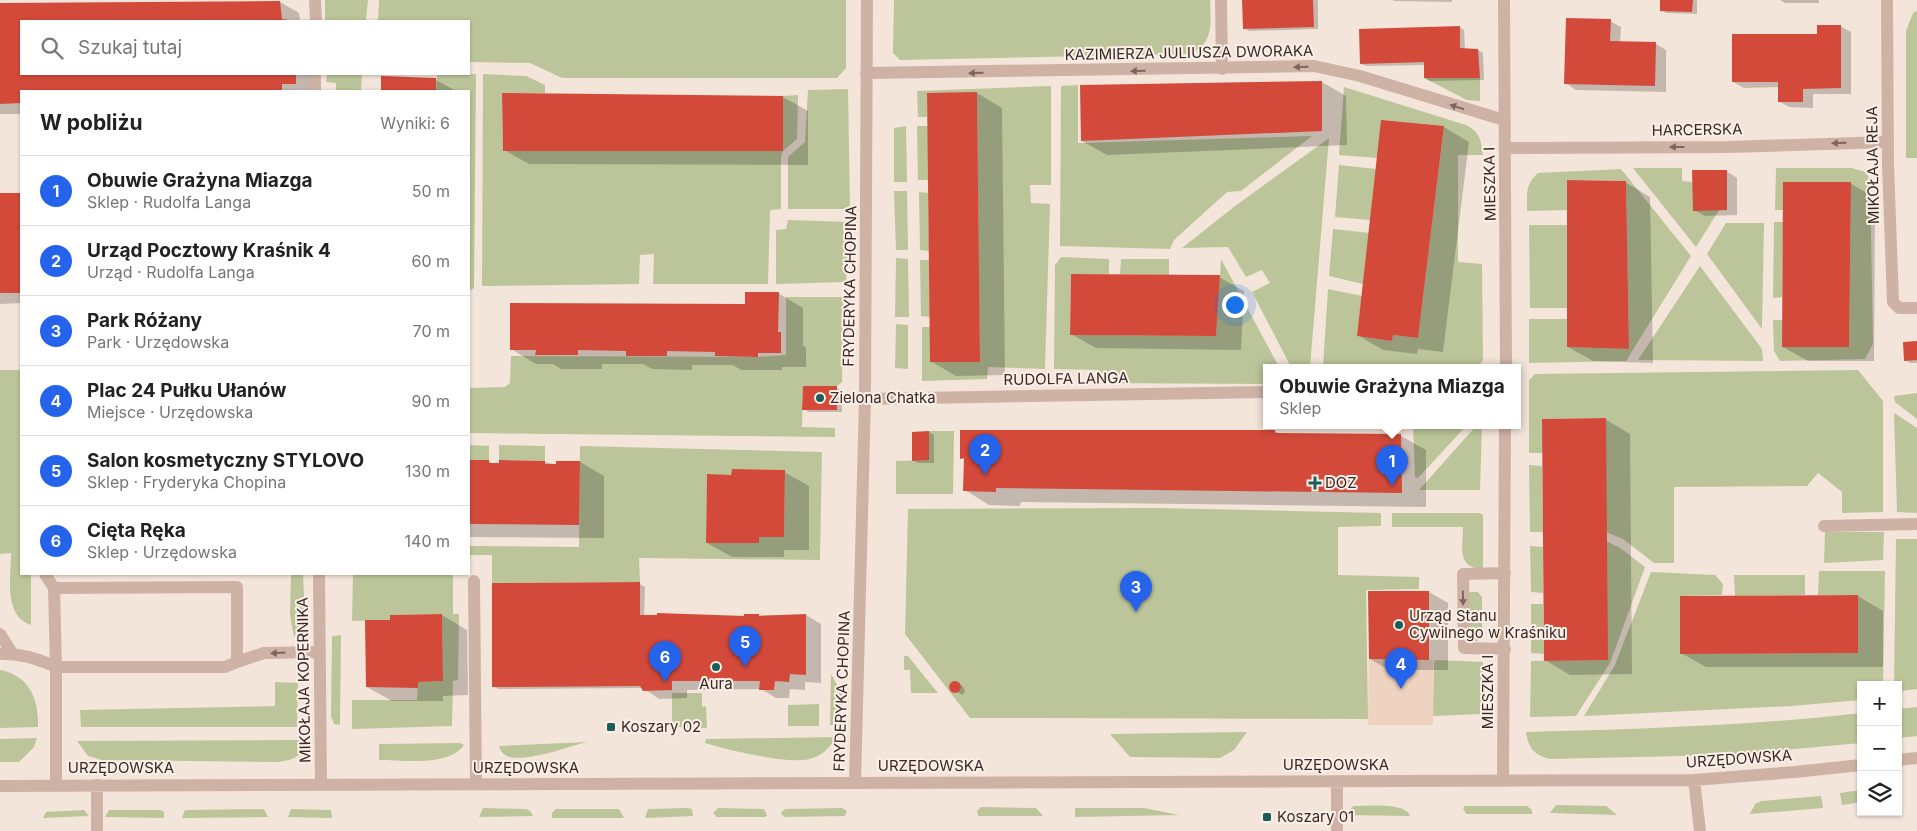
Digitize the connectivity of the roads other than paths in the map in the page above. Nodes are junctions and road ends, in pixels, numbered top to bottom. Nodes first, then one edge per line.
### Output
1 (315, 0) edge
2 (867, 0) edge
3 (1221, 0) edge
4 (1504, 0) edge
5 (1887, 0) edge
6 (316, 20) edge
7 (1222, 69) junction
8 (866, 73) junction
9 (315, 75) edge
10 (315, 90) edge
11 (1504, 120) junction
12 (1888, 142) junction
13 (1506, 148) junction
14 (1917, 308) edge
15 (1506, 364) edge
16 (1263, 392) edge
17 (865, 399) junction
18 (1506, 429) edge
19 (1917, 524) edge
20 (1824, 526) dead end
21 (1506, 573) junction
22 (46, 575) edge
23 (319, 575) edge
24 (474, 581) dead end
25 (54, 588) junction
26 (0, 634) edge
27 (0, 644) edge
28 (1505, 648) junction
29 (320, 652) junction
30 (6, 654) edge
31 (237, 662) junction
32 (56, 668) junction
33 (1917, 758) edge
34 (1902, 760) edge
35 (1857, 765) edge
36 (1503, 780) junction
37 (1694, 780) junction
38 (1337, 781) junction
39 (855, 783) junction
40 (476, 784) junction
41 (56, 785) junction
42 (97, 785) junction
43 (320, 785) junction
44 (0, 786) edge
45 (97, 831) edge
46 (1337, 831) edge
47 (1700, 831) edge

1 - 6 street
2 - 8 street, FRYDERYKA CHOPINA
3 - 7 street
4 - 11 street, MIESZKA I
5 - 12 street, MIKOŁAJA REJA
7 -> 8 street, KAZIMIERZA JULIUSZA DWORAKA
11 -> 7 street, KAZIMIERZA JULIUSZA DWORAKA
8 - 17 street, FRYDERYKA CHOPINA
9 - 10 street
11 - 13 street, MIESZKA I
12 -> 13 street, HARCERSKA
12 - 14 street, MIKOŁAJA REJA
13 - 15 street, MIESZKA I
16 - 17 street, RUDOLFA LANGA
17 - 39 street, FRYDERYKA CHOPINA
18 - 21 street, MIESZKA I
19 - 20 street
21 - 28 street, MIESZKA I
21 -> 28 street
22 - 25 street
23 - 29 street, MIKOŁAJA KOPERNIKA
24 - 40 street
25 - 31 street
25 - 32 street
26 - 30 street
27 - 30 street
28 - 36 street, MIESZKA I
29 -> 31 street
29 - 43 street, MIKOŁAJA KOPERNIKA
30 - 32 street
31 - 32 street
32 - 41 street
33 - 34 street
35 - 37 street, URZĘDOWSKA
36 - 37 street, URZĘDOWSKA
36 - 38 street, URZĘDOWSKA
37 - 47 street
38 - 39 street, URZĘDOWSKA
38 - 46 street
39 - 40 street, URZĘDOWSKA
40 - 43 street, URZĘDOWSKA
41 - 42 street, URZĘDOWSKA
41 - 44 street, URZĘDOWSKA
42 - 43 street, URZĘDOWSKA
42 - 45 street

